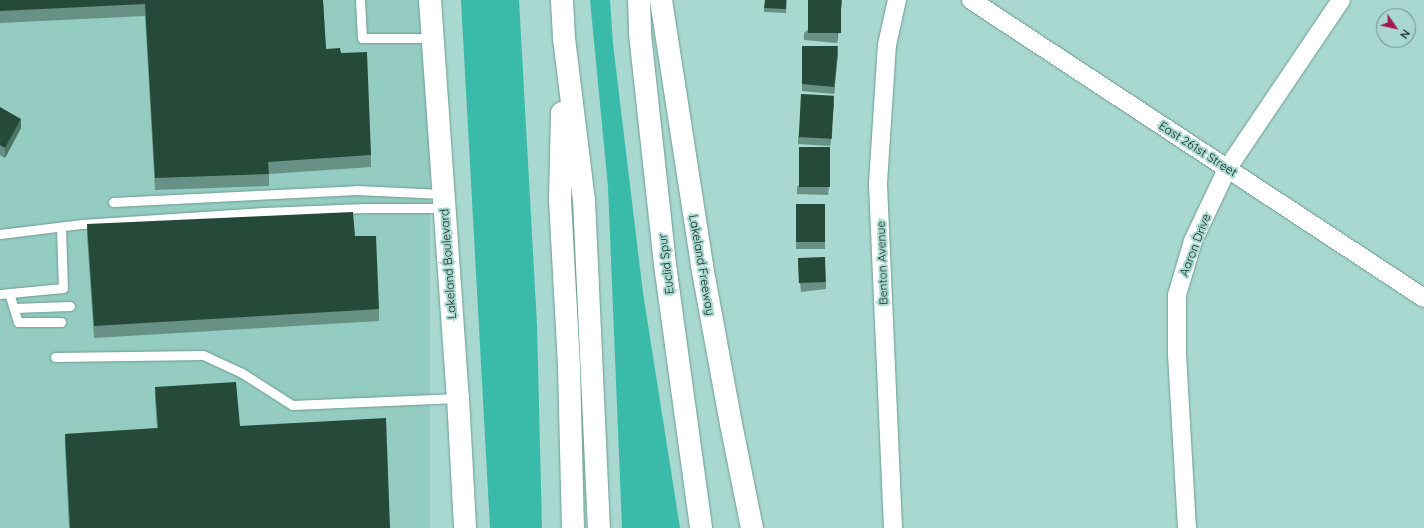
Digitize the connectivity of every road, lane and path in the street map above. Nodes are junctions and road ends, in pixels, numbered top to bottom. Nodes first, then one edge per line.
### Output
1 (360, 0) edge
2 (430, 0) edge
3 (562, 0) edge
4 (640, 0) edge
5 (661, 0) edge
6 (897, 0) edge
7 (972, 0) edge
8 (1341, 0) edge
9 (433, 38) junction
10 (564, 38) junction
11 (1227, 169) junction
12 (444, 201) junction
13 (113, 202) dead end
14 (61, 227) junction
15 (0, 234) edge
16 (5, 294) edge
17 (1424, 298) edge
18 (70, 306) dead end
19 (14, 308) junction
20 (61, 322) dead end
21 (55, 357) dead end
22 (458, 398) junction
23 (465, 528) edge
24 (574, 528) edge
25 (599, 528) edge
26 (701, 528) edge
27 (752, 528) edge
28 (893, 528) edge
29 (1187, 528) edge

1 - 9 lane
2 - 9 main road, Lakeland Boulevard
3 - 10 main road
4 - 26 main road, Euclid Spur
5 - 27 main road, Lakeland Freeway
6 - 28 street, Benton Avenue
7 - 11 street, East 261st Street
8 - 11 street, Aaron Drive
9 - 12 main road, Lakeland Boulevard
10 - 24 main road
10 - 25 main road
11 - 17 street, East 261st Street
11 - 29 street, Aaron Drive
12 - 13 lane
12 - 14 lane
12 - 22 main road, Lakeland Boulevard
14 - 15 lane
14 - 16 lane
16 - 19 lane
18 - 19 lane
19 - 20 lane
21 - 22 lane
22 - 23 main road, Lakeland Boulevard

